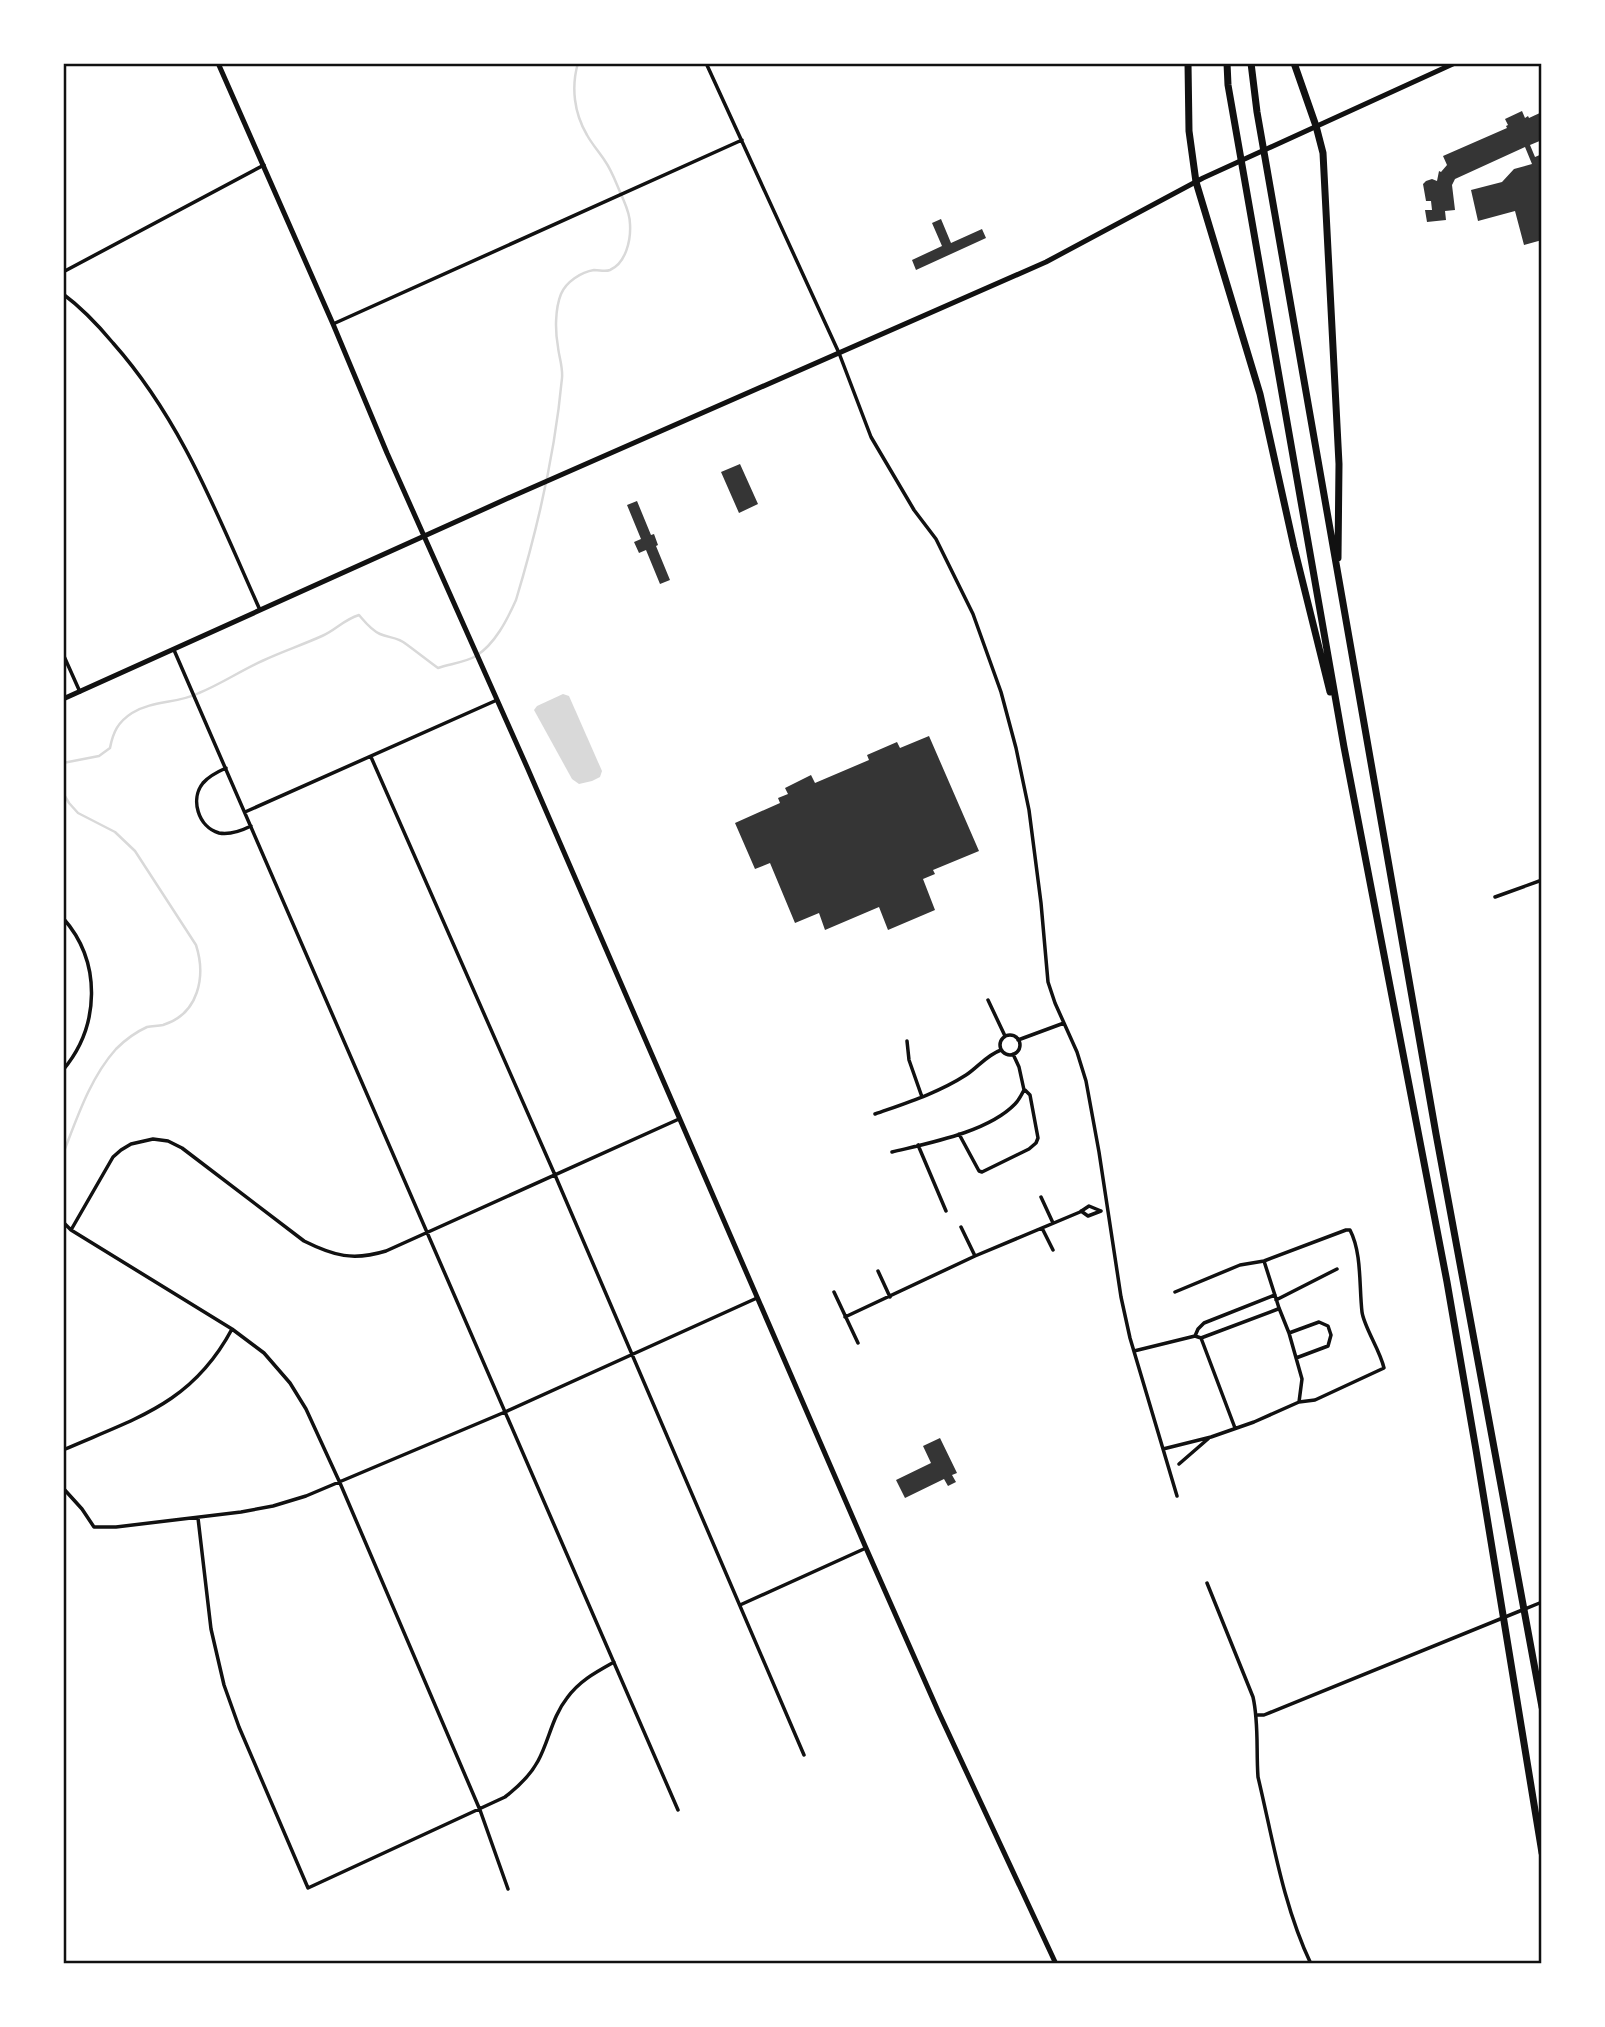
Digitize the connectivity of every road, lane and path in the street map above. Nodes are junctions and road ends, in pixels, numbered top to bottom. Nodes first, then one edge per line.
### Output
1 (218, 63) edge
2 (706, 63) edge
3 (1188, 63) edge
4 (1227, 63) edge
5 (1251, 63) edge
6 (1294, 63) edge
7 (1455, 63) edge
8 (1316, 126) junction
9 (742, 140) junction
10 (264, 165) junction
11 (1196, 182) junction
12 (63, 272) edge
13 (63, 295) edge
14 (333, 324) junction
15 (839, 353) junction
16 (424, 537) junction
17 (1337, 573) junction
18 (260, 610) junction
19 (1541, 639) edge
20 (174, 650) junction
21 (63, 654) edge
22 (1542, 657) edge
23 (80, 692) junction
24 (63, 699) edge
25 (497, 700) junction
26 (1344, 747) junction
27 (371, 757) junction
28 (226, 768) junction
29 (245, 811) junction
30 (251, 826) junction
31 (1542, 880) edge
32 (1495, 897) dead end
33 (63, 918) edge
34 (988, 1000) dead end
35 (1063, 1023) junction
36 (1005, 1036) junction
37 (1018, 1040) junction
38 (907, 1041) dead end
39 (1001, 1050) junction
40 (1013, 1054) junction
41 (63, 1070) edge
42 (1024, 1090) junction
43 (922, 1097) junction
44 (875, 1114) dead end
45 (679, 1119) junction
46 (959, 1134) junction
47 (918, 1145) junction
48 (892, 1152) dead end
49 (555, 1175) junction
50 (1041, 1197) dead end
51 (1107, 1210) junction
52 (946, 1211) dead end
53 (1101, 1211) junction
54 (1081, 1212) junction
55 (63, 1222) edge
56 (1053, 1223) junction
57 (961, 1227) dead end
58 (1042, 1228) junction
59 (71, 1230) junction
60 (427, 1232) junction
61 (1053, 1250) dead end
62 (975, 1256) junction
63 (1264, 1261) junction
64 (1337, 1269) dead end
65 (878, 1270) dead end
66 (834, 1292) dead end
67 (1175, 1292) dead end
68 (890, 1297) junction
69 (1275, 1297) junction
70 (757, 1298) junction
71 (1279, 1308) junction
72 (845, 1317) junction
73 (232, 1329) junction
74 (1289, 1333) junction
75 (1195, 1336) junction
76 (1201, 1338) junction
77 (858, 1343) dead end
78 (1134, 1351) junction
79 (632, 1355) junction
80 (1296, 1359) junction
81 (1299, 1402) junction
82 (505, 1412) junction
83 (1235, 1428) junction
84 (1211, 1437) junction
85 (63, 1450) edge
86 (1163, 1450) junction
87 (1179, 1464) dead end
88 (340, 1483) junction
89 (63, 1488) edge
90 (1177, 1496) dead end
91 (198, 1518) junction
92 (866, 1548) junction
93 (1208, 1583) dead end
94 (1542, 1602) edge
95 (740, 1605) junction
96 (614, 1662) junction
97 (1542, 1707) edge
98 (1257, 1716) junction
99 (804, 1755) dead end
100 (480, 1810) junction
101 (678, 1810) dead end
102 (1542, 1853) edge
103 (508, 1889) dead end
104 (1056, 1964) edge
105 (1311, 1964) edge

1 - 10 main road
2 - 9 street
3 - 11 highway
4 - 26 highway
5 - 17 highway
6 - 8 highway
7 - 8 main road
8 - 11 main road
8 - 17 highway
9 - 14 street
9 - 15 street
10 - 12 street
10 - 14 main road
11 - 15 main road
11 - 26 highway
13 - 18 street
14 - 16 main road
15 - 16 main road
15 - 35 street
16 - 18 main road
16 - 25 main road
17 - 97 highway
18 - 20 main road
19 - 22 street
20 - 23 main road
20 - 28 street
21 - 23 street
23 - 24 main road
25 - 27 street
25 - 45 main road
26 - 102 highway
27 - 29 street
27 - 49 street
28 - 29 street
28 - 30 street
29 - 30 street
30 - 60 street
31 - 32 street
33 - 41 street
34 - 36 street
35 - 37 street
35 - 51 street
36 - 37 street
36 - 39 street
37 - 40 street
38 - 43 street
39 - 40 street
39 - 43 street
40 - 42 street
42 - 46 street
42 - 46 street
43 - 44 street
45 - 49 street
45 - 70 main road
46 - 47 street
47 - 48 street
47 - 52 street
49 - 60 street
49 - 79 street
50 - 56 street
51 - 53 street
51 - 78 street
53 - 54 street
53 - 54 street
54 - 56 street
55 - 59 street
56 - 58 street
57 - 62 street
58 - 61 street
58 - 62 street
59 - 60 street
59 - 73 street
60 - 82 street
62 - 68 street
63 - 67 street
63 - 69 street
63 - 81 street
64 - 69 street
65 - 68 street
66 - 72 street
68 - 72 street
69 - 71 street
69 - 75 street
70 - 79 street
70 - 92 main road
71 - 74 street
71 - 76 street
72 - 77 street
73 - 85 street
73 - 88 street
74 - 80 street
74 - 80 street
75 - 76 street
75 - 78 street
76 - 83 street
78 - 86 street
79 - 82 street
79 - 95 street
80 - 81 street
81 - 83 street
82 - 88 street
82 - 96 street
83 - 84 street
84 - 86 street
84 - 87 street
86 - 90 street
88 - 91 street
88 - 100 street
89 - 91 street
91 - 100 street
92 - 95 street
92 - 104 main road
93 - 98 street
94 - 98 street
95 - 99 street
96 - 100 street
96 - 101 street
98 - 105 street
100 - 103 street

